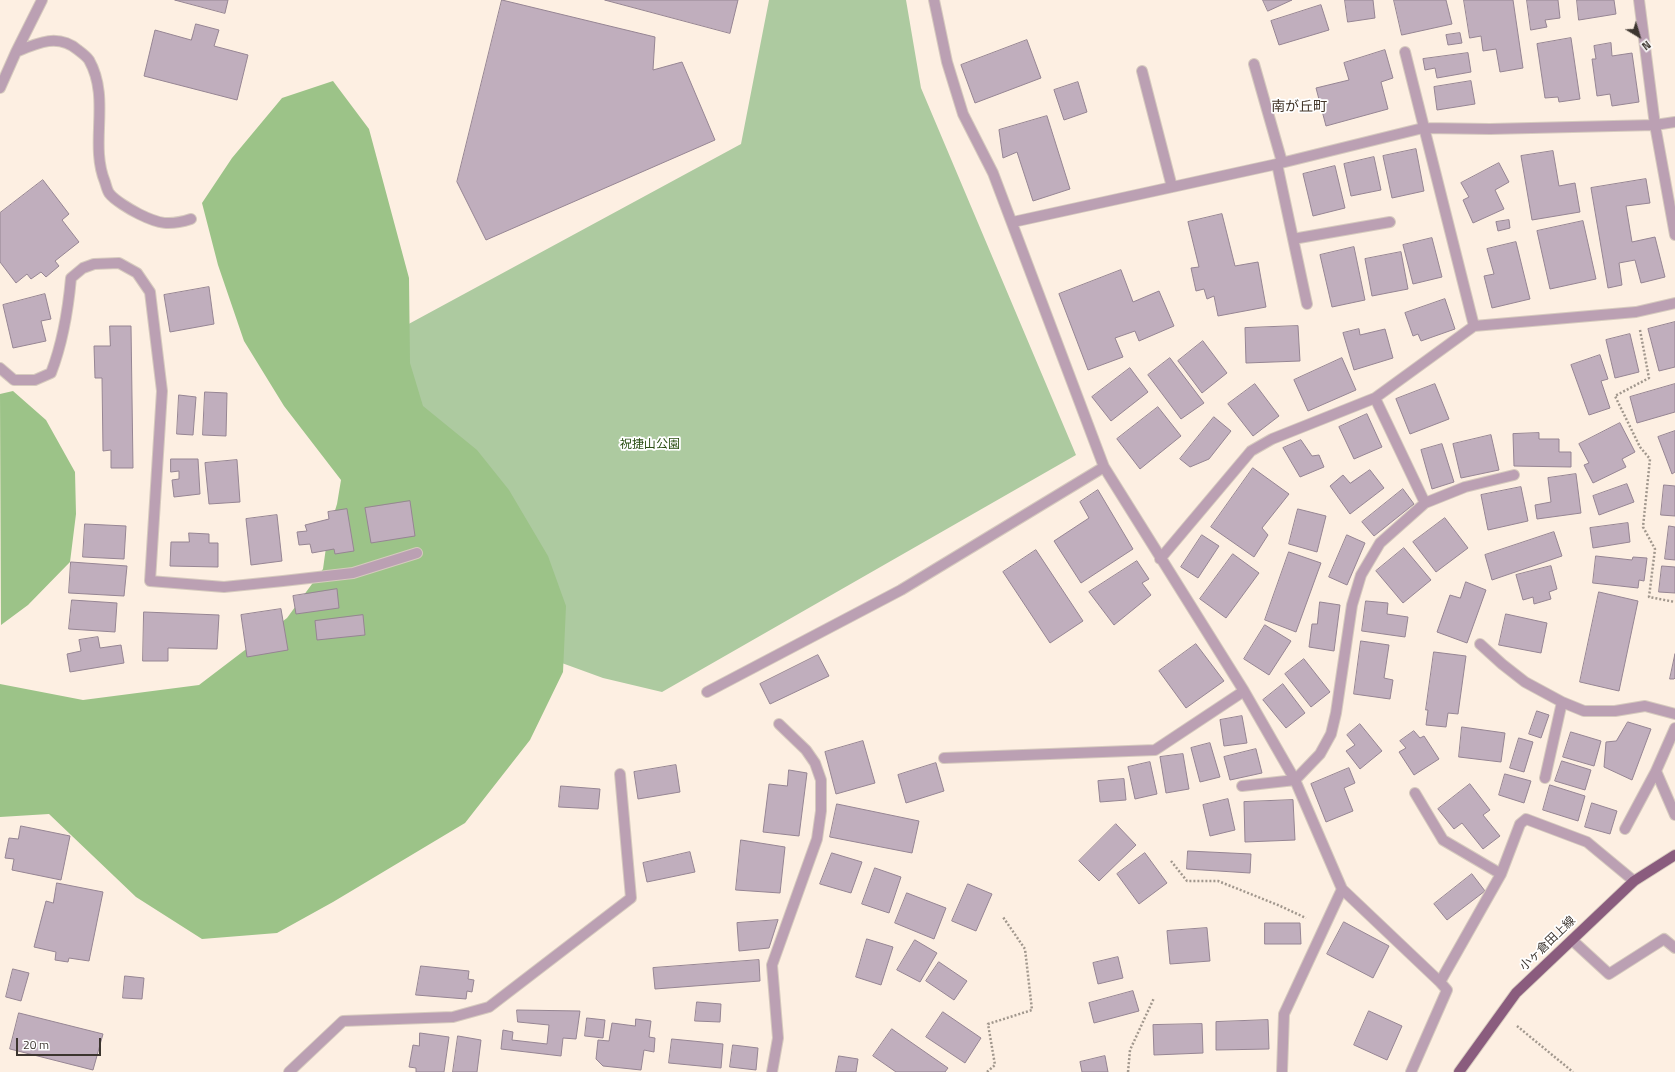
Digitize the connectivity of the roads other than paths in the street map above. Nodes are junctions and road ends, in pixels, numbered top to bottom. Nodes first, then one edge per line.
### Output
1 (42, 0) edge
2 (934, 0) edge
3 (1639, 0) edge
4 (16, 52) junction
5 (1405, 52) dead end
6 (1254, 64) dead end
7 (1142, 71) dead end
8 (0, 88) edge
9 (1675, 122) edge
10 (1655, 125) junction
11 (1424, 128) junction
12 (1279, 163) junction
13 (1172, 187) junction
14 (191, 220) dead end
15 (1013, 222) junction
16 (1390, 222) dead end
17 (1675, 235) edge
18 (1293, 239) junction
19 (1675, 303) edge
20 (1307, 304) dead end
21 (1474, 326) junction
22 (0, 368) edge
23 (1374, 398) junction
24 (1104, 467) junction
25 (1514, 475) dead end
26 (1425, 503) junction
27 (417, 553) dead end
28 (1160, 559) junction
29 (1480, 644) dead end
30 (1244, 691) junction
31 (707, 692) dead end
32 (1562, 702) junction
33 (1675, 714) edge
34 (779, 724) dead end
35 (1675, 728) edge
36 (944, 758) dead end
37 (1656, 771) junction
38 (620, 774) dead end
39 (1546, 778) dead end
40 (1295, 780) junction
41 (1242, 786) dead end
42 (1415, 793) dead end
43 (1675, 815) edge
44 (1625, 829) dead end
45 (1675, 855) edge
46 (1501, 874) junction
47 (1634, 881) junction
48 (1342, 889) junction
49 (1572, 940) junction
50 (1675, 948) edge
51 (1440, 982) junction
52 (288, 1072) edge
53 (772, 1072) edge
54 (1282, 1072) edge
55 (1411, 1072) edge
56 (1459, 1072) edge

1 - 4 street
2 - 15 street
3 - 10 street
4 - 8 street
4 - 14 street
5 - 11 street
6 - 12 street
7 - 13 street
9 - 10 street
10 - 11 street
10 - 17 street
11 - 12 street
11 - 21 street
12 - 13 street
12 - 18 street
13 - 15 street
15 - 24 street
16 - 18 street
18 - 20 street
19 - 21 street
21 - 23 street
22 - 27 street
23 - 26 street
23 - 28 street
24 - 28 street
24 - 31 street
25 - 26 street
26 - 40 street
28 - 30 street
29 - 32 street
30 - 36 street
30 - 40 street
32 - 33 street
32 - 39 street
34 - 53 street
35 - 37 street
37 - 43 street
37 - 44 street
38 - 52 street
40 - 41 street
40 - 48 street
42 - 46 street
45 - 47 main road, 小ヶ倉田上線
46 - 47 street
46 - 51 street
47 - 49 main road, 小ヶ倉田上線
48 - 51 street
48 - 54 street
49 - 50 street
49 - 56 main road, 小ヶ倉田上線
51 - 55 street

